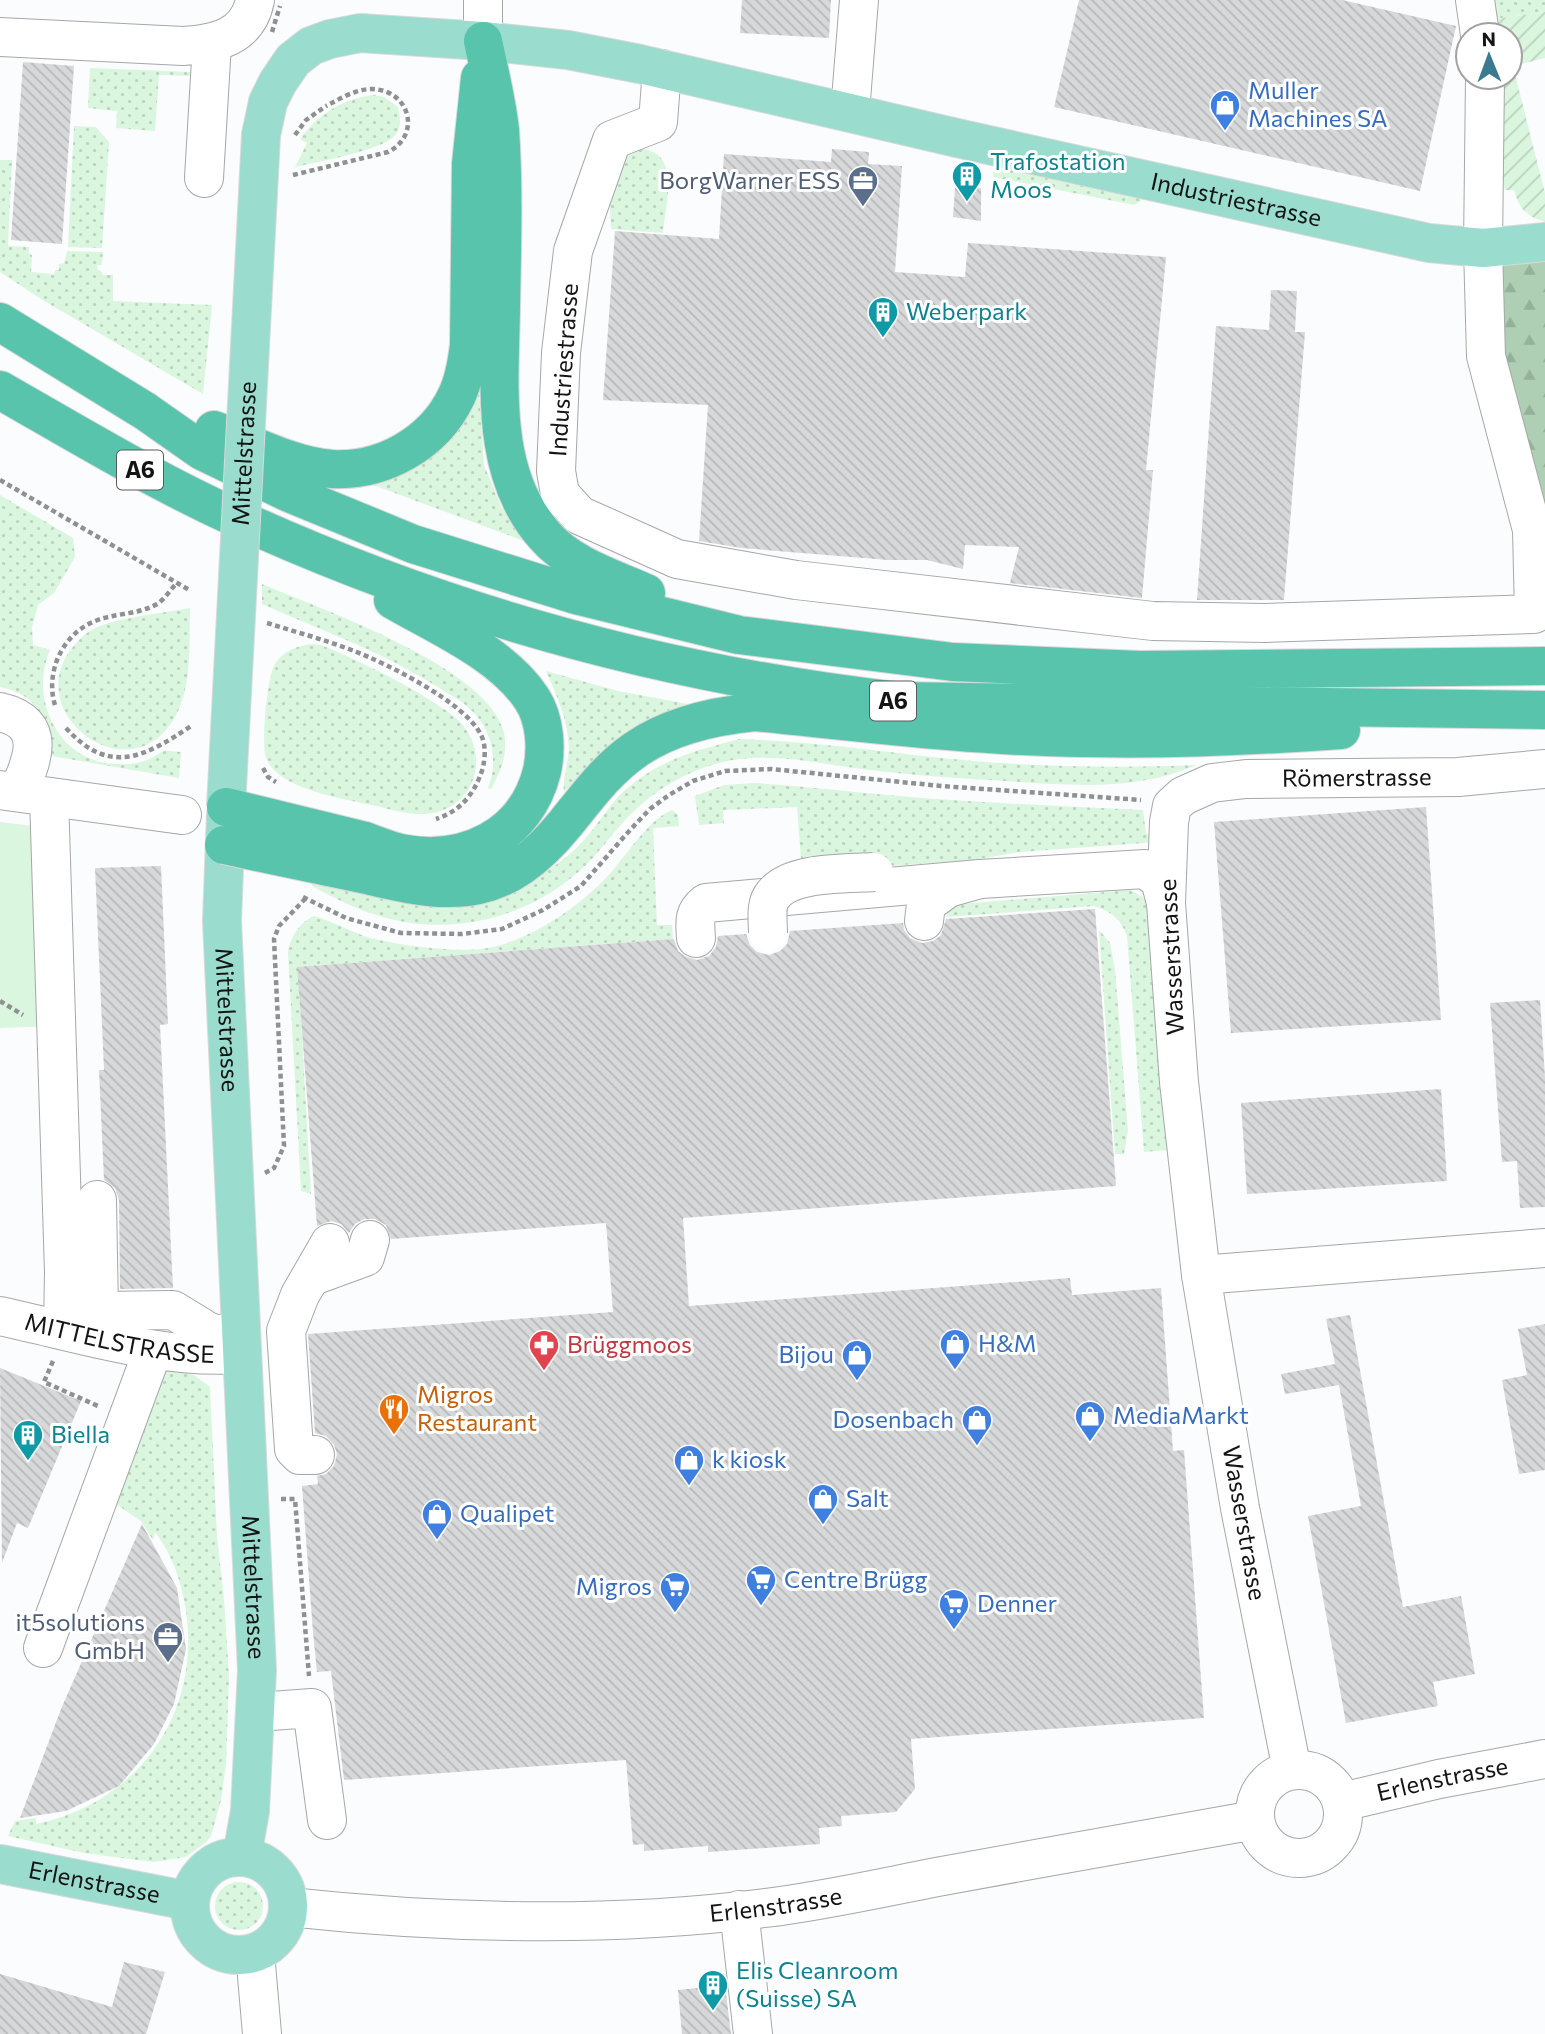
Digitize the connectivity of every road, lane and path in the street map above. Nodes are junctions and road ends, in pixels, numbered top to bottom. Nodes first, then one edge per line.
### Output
1 (483, 0) edge
2 (859, 0) edge
3 (1475, 0) edge
4 (269, 13) edge
5 (1478, 21) edge
6 (0, 37) edge
7 (483, 41) junction
8 (212, 43) junction
9 (662, 69) junction
10 (1485, 91) edge
11 (326, 106) dead end
12 (850, 112) junction
13 (204, 178) dead end
14 (271, 180) junction
15 (1545, 242) edge
16 (1483, 248) junction
17 (0, 322) edge
18 (0, 390) edge
19 (145, 411) junction
20 (0, 480) edge
21 (285, 538) junction
22 (176, 584) junction
23 (191, 592) dead end
24 (260, 621) dead end
25 (739, 635) junction
26 (1545, 666) edge
27 (1534, 710) edge
28 (0, 712) edge
29 (58, 715) dead end
30 (62, 722) dead end
31 (191, 726) dead end
32 (259, 758) dead end
33 (1545, 769) edge
34 (278, 783) dead end
35 (22, 793) edge
36 (1172, 806) junction
37 (226, 807) junction
38 (182, 816) dead end
39 (432, 820) dead end
40 (224, 845) junction
41 (368, 859) junction
42 (1052, 876) junction
43 (980, 879) junction
44 (1166, 903) junction
45 (924, 921) dead end
46 (768, 933) dead end
47 (696, 938) dead end
48 (235, 1190) junction
49 (97, 1200) dead end
50 (370, 1240) dead end
51 (1545, 1248) edge
52 (1201, 1275) junction
53 (0, 1316) edge
54 (63, 1329) junction
55 (241, 1343) junction
56 (153, 1350) junction
57 (47, 1374) dead end
58 (128, 1419) junction
59 (315, 1455) dead end
60 (248, 1500) junction
61 (43, 1648) dead end
62 (312, 1708) junction
63 (257, 1712) junction
64 (1545, 1759) edge
65 (1292, 1770) junction
66 (1342, 1802) junction
67 (327, 1820) dead end
68 (1255, 1820) junction
69 (242, 1856) junction
70 (0, 1864) edge
71 (189, 1901) junction
72 (289, 1907) junction
73 (739, 1910) junction
74 (255, 1953) junction
75 (262, 2034) edge
76 (753, 2034) edge

1 - 7 street
2 - 12 street
3 - 5 street
4 - 8 street
6 - 8 street
7 - 9 main road, Industriestrasse
7 - 14 main road, Industriestrasse, bridge
7 - 19 highway
7 - 25 highway
8 - 13 street
9 - 12 main road, Industriestrasse
9 - 16 street, Industriestrasse
10 - 16 street
11 - 14 path
12 - 16 main road, Industriestrasse
14 - 37 main road, Mittelstrasse, bridge
15 - 16 main road, Industriestrasse
17 - 19 highway, A6
18 - 21 highway, A6
19 - 25 highway, A6
20 - 22 path
21 - 27 highway, A6
21 - 41 highway
22 - 23 path
22 - 29 path
24 - 39 path
25 - 26 highway, A6
27 - 41 highway
28 - 35 street
30 - 31 path
32 - 34 path, bridge
33 - 36 street, Römerstrasse
35 - 38 street
35 - 54 street
36 - 44 street, Wasserstrasse
36 - 48 path
37 - 40 main road, Mittelstrasse
37 - 41 highway, bridge
40 - 41 highway, bridge
40 - 48 main road, Mittelstrasse
42 - 43 street
42 - 44 street
42 - 46 street, bridge
43 - 45 street
43 - 47 street
44 - 52 street, Wasserstrasse
48 - 55 main road, Mittelstrasse
49 - 55 street
50 - 59 street
51 - 52 street
52 - 65 street, Wasserstrasse
53 - 54 street, MITTELSTRASSE
54 - 56 street, MITTELSTRASSE
55 - 56 street, MITTELSTRASSE
55 - 60 main road, Mittelstrasse
56 - 58 street
57 - 58 path
58 - 61 street
60 - 62 path
60 - 63 main road, Mittelstrasse
62 - 63 street
62 - 67 street
63 - 69 main road, Mittelstrasse
64 - 66 street, Erlenstrasse
65 - 66 street
65 - 68 street
66 - 68 street
68 - 73 street, Erlenstrasse
69 - 71 main road
69 - 72 main road
70 - 71 main road, Erlenstrasse
71 - 74 main road
72 - 73 street, Erlenstrasse
72 - 74 main road
73 - 76 street
74 - 75 street

